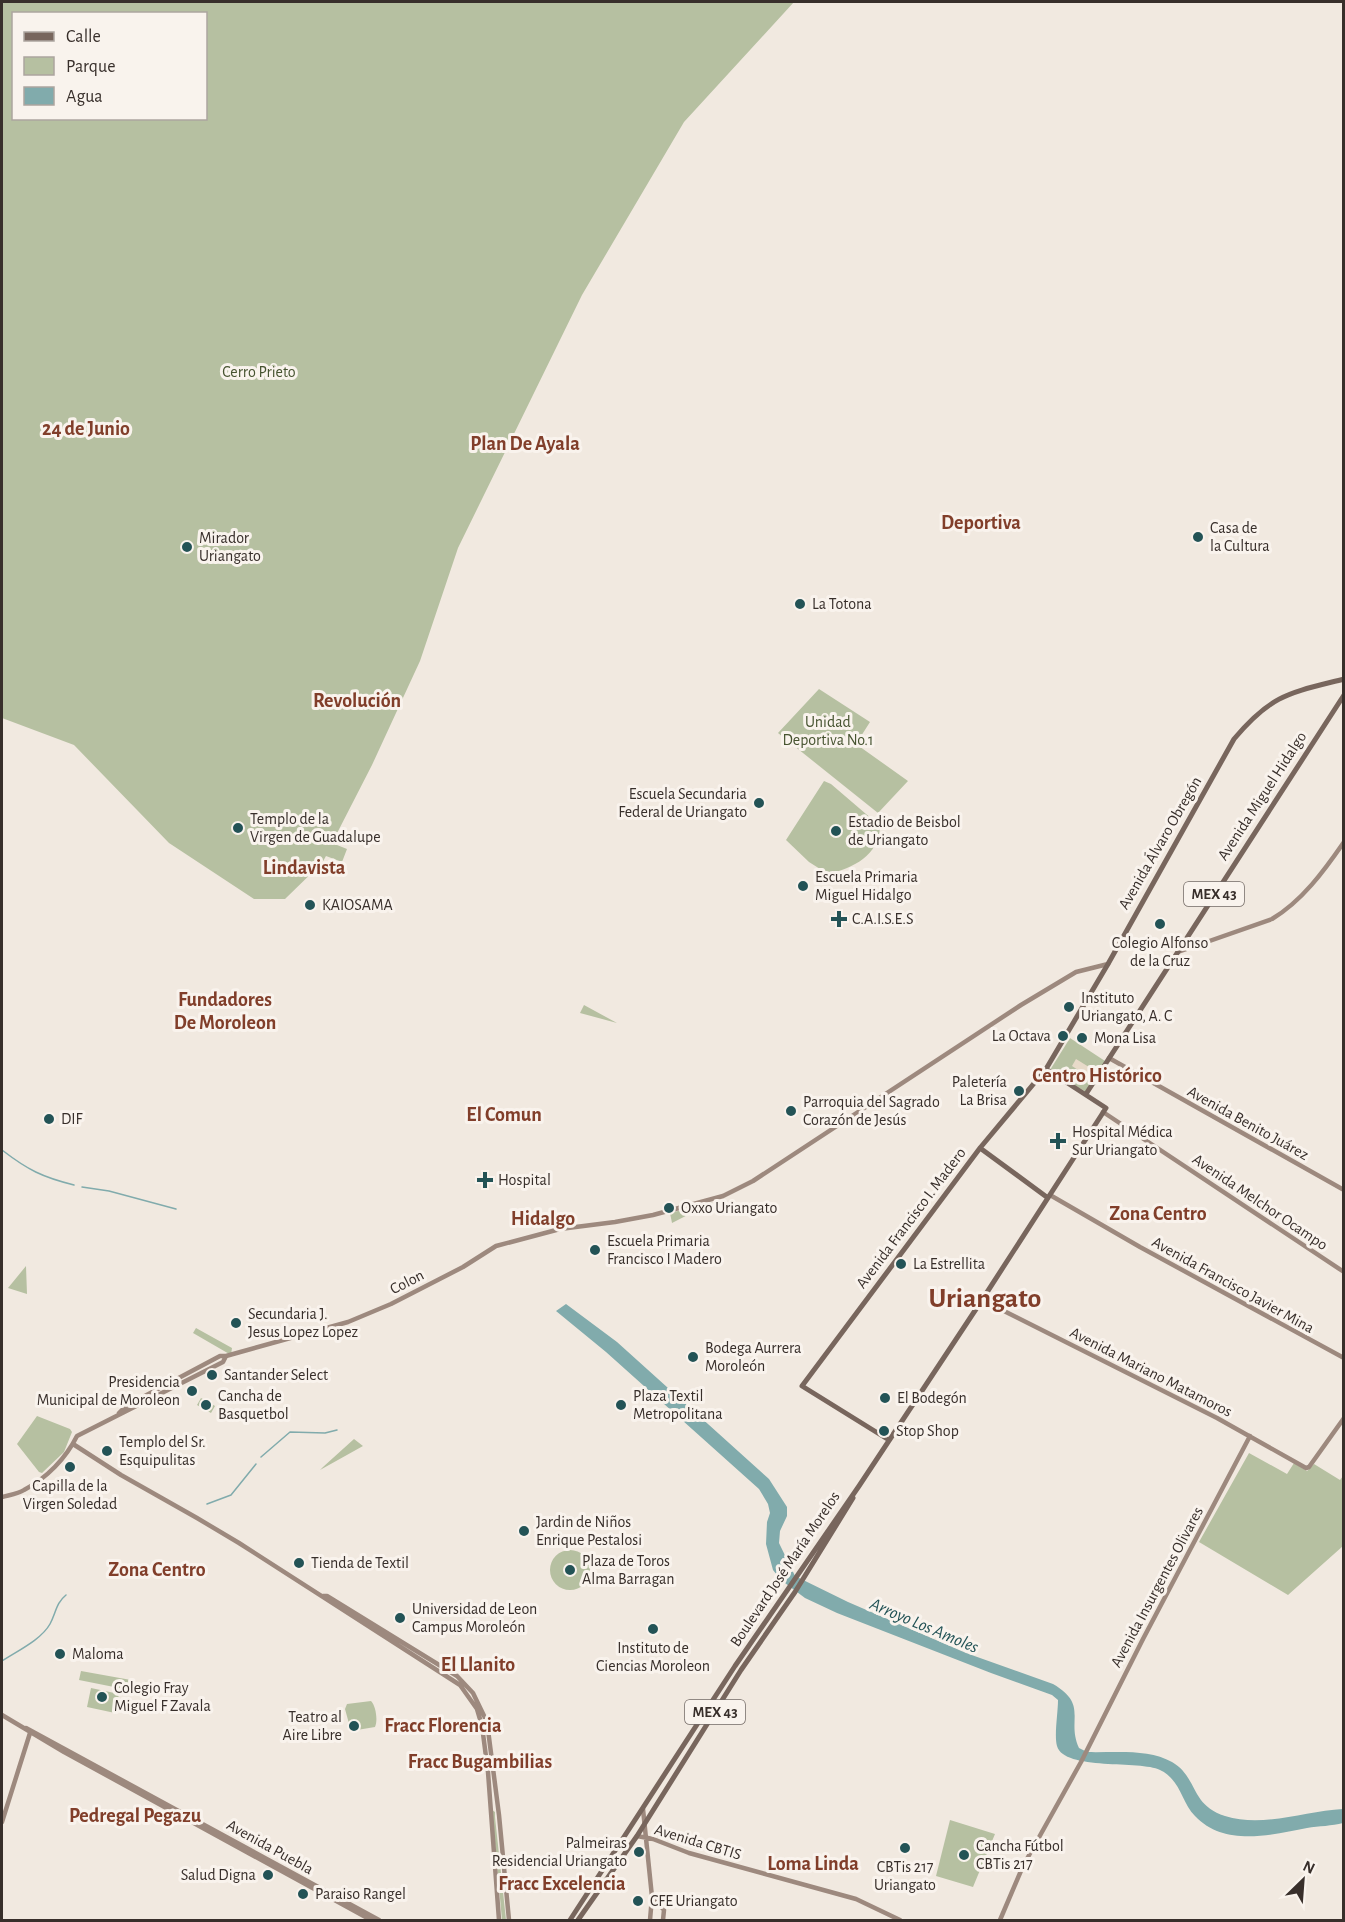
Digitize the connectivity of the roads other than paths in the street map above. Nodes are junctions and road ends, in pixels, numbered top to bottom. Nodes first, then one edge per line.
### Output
1 (1342, 679) edge
2 (1344, 695) edge
3 (1344, 842) edge
4 (1178, 952) junction
5 (1108, 964) junction
6 (1109, 1058) junction
7 (1046, 1070) junction
8 (1086, 1094) junction
9 (1105, 1110) junction
10 (980, 1148) junction
11 (1344, 1190) edge
12 (1049, 1196) junction
13 (1344, 1272) edge
14 (982, 1300) junction
15 (1344, 1358) edge
16 (1344, 1418) edge
17 (1250, 1436) junction
18 (889, 1440) junction
19 (73, 1444) junction
20 (2, 1497) edge
21 (793, 1589) junction
22 (322, 1596) junction
23 (2, 1715) edge
24 (31, 1732) junction
25 (491, 1809) junction
26 (643, 1809) junction
27 (499, 1815) junction
28 (635, 1819) junction
29 (2, 1822) edge
30 (644, 1825) junction
31 (627, 1832) junction
32 (637, 1836) junction
33 (646, 1838) junction
34 (652, 1898) junction
35 (659, 1905) junction
36 (651, 1908) junction
37 (371, 1920) edge
38 (379, 1920) edge
39 (499, 1920) edge
40 (509, 1920) edge
41 (570, 1920) edge
42 (578, 1920) edge
43 (650, 1920) edge
44 (663, 1920) edge
45 (900, 1920) edge
46 (1000, 1920) edge

1 - 5 main road, Avenida Álvaro Obregón
2 - 4 main road, Avenida Miguel Hidalgo / MEX 43
3 - 4 street
4 - 6 main road, Avenida Miguel Hidalgo / MEX 43
5 - 7 main road, Avenida Álvaro Obregón
5 - 19 street, Colon
6 - 8 main road, Avenida Miguel Hidalgo / MEX 43
6 - 11 street, Avenida Benito Juárez
7 - 8 main road
7 - 10 main road, Avenida Francisco I. Madero
8 - 9 main road
9 - 12 main road, MEX 43
9 - 13 street, Avenida Melchor Ocampo
10 - 12 main road
10 - 18 main road, Avenida Francisco I. Madero
12 - 14 main road, MEX 43
12 - 15 street, Avenida Francisco Javier Mina
14 - 17 street, Avenida Mariano Matamoros
14 - 18 main road, MEX 43
16 - 17 street, Avenida Mariano Matamoros
17 - 46 street, Avenida Insurgentes Olivares
18 - 21 main road, Boulevard José María Morelos / MEX 43
19 - 20 street
19 - 22 street
21 - 26 main road, Boulevard José María Morelos / MEX 43
21 - 30 main road, Boulevard José María Morelos / MEX 43
22 - 25 street
22 - 27 street
23 - 24 street, Avenida Puebla
24 - 29 street
24 - 37 street, Avenida Puebla
24 - 38 street, Avenida Puebla
25 - 27 street
25 - 39 street
26 - 28 main road, Boulevard José María Morelos / MEX 43
26 - 30 street
27 - 40 street
28 - 30 main road
28 - 31 main road, Boulevard José María Morelos / MEX 43
30 - 32 main road, Boulevard José María Morelos / MEX 43
30 - 33 street
31 - 32 main road
31 - 41 main road, Boulevard José María Morelos / MEX 43
32 - 33 street, Avenida CBTIS
32 - 42 main road, Boulevard José María Morelos / MEX 43
33 - 34 street
33 - 45 street, Avenida CBTIS
34 - 35 street
34 - 36 street
35 - 36 street
35 - 44 street
36 - 43 street

